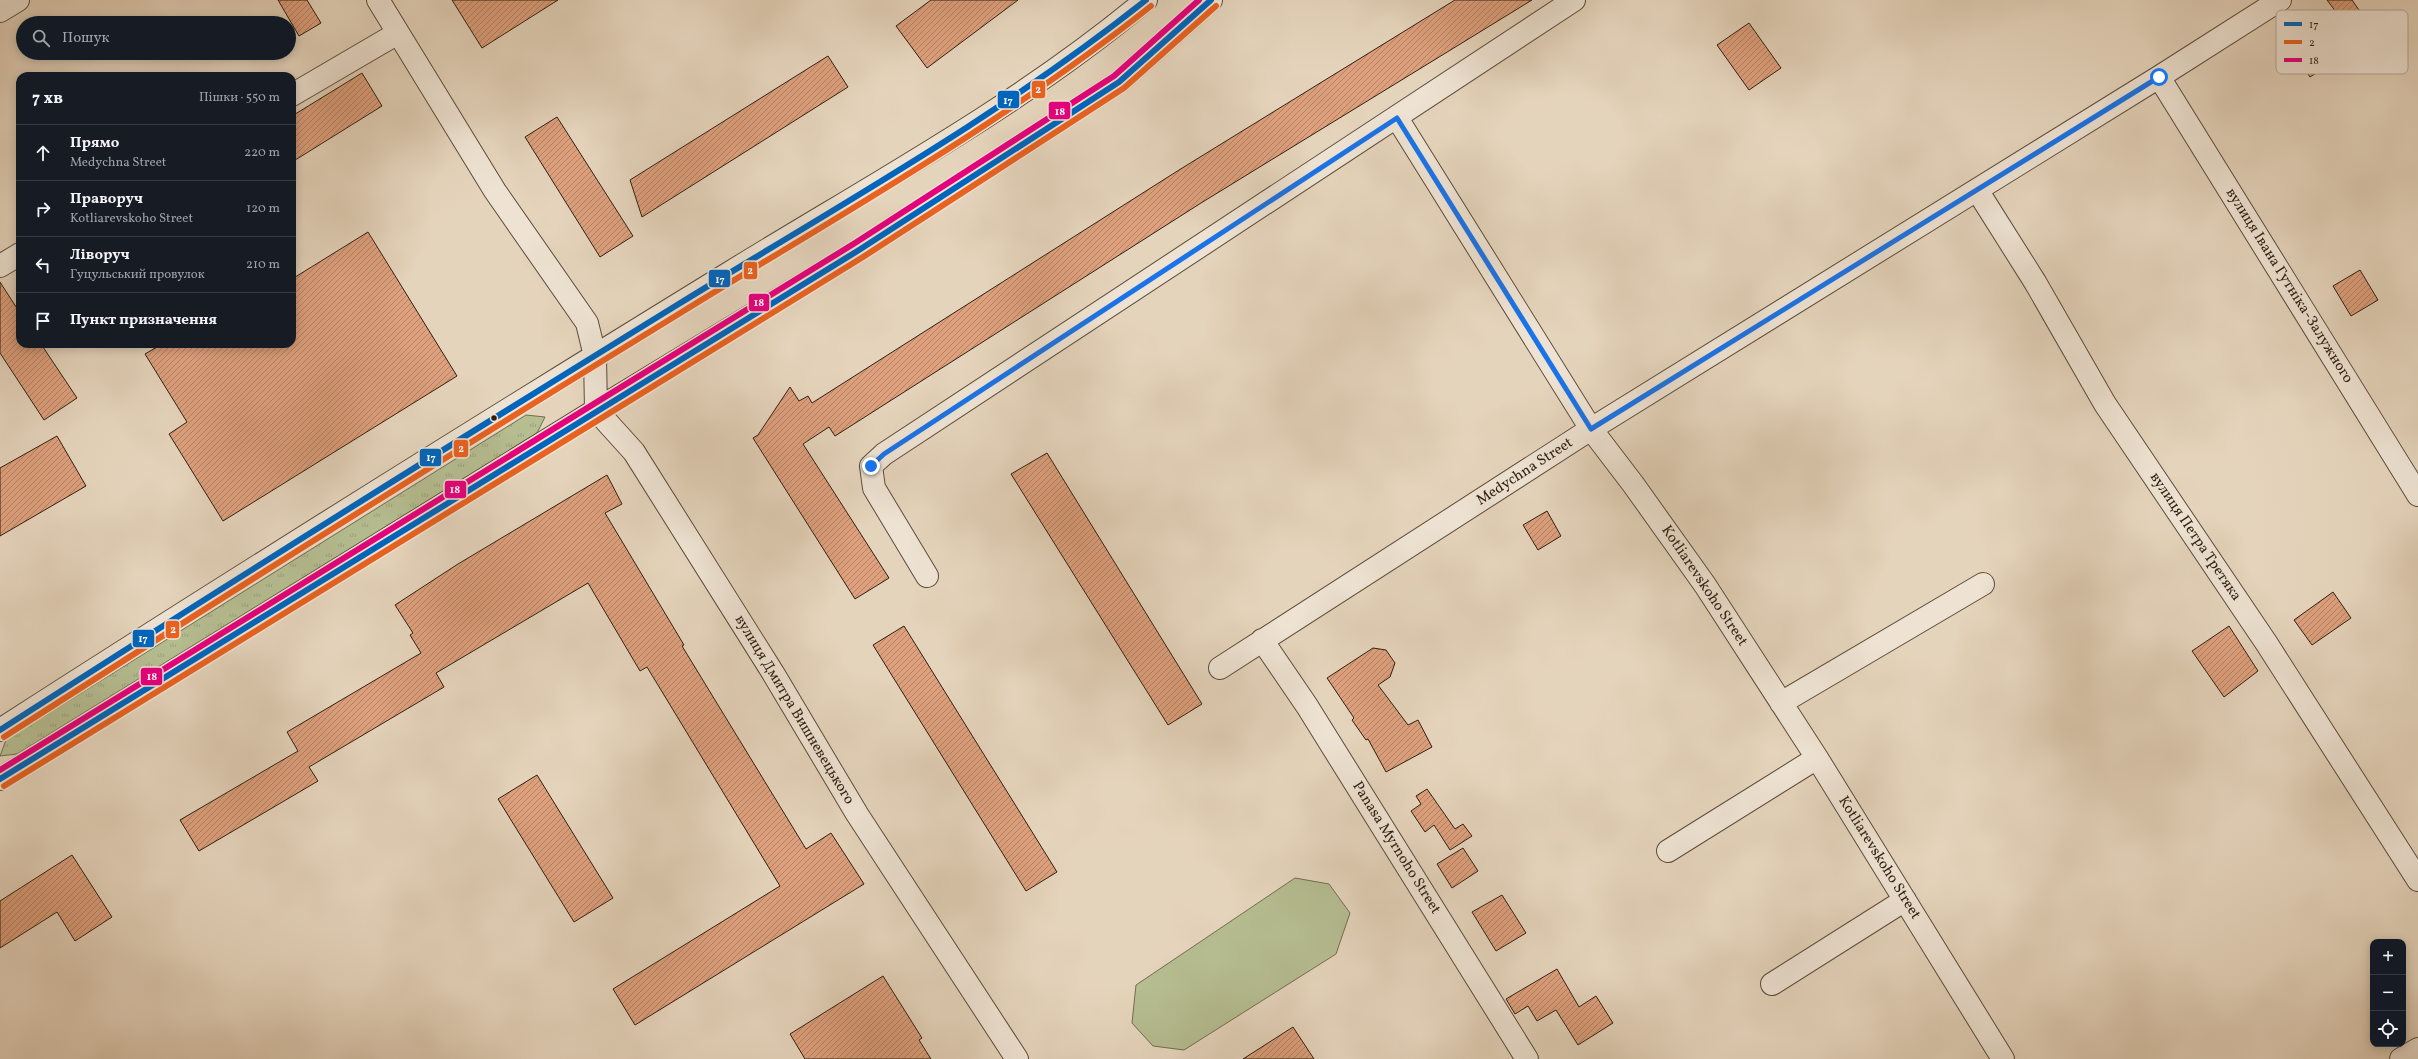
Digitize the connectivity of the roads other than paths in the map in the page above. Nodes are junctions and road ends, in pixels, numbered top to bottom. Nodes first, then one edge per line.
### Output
1 (18, 0) edge
2 (378, 0) edge
3 (1146, 0) edge
4 (1211, 0) edge
5 (1574, 0) edge
6 (2280, 0) edge
7 (0, 11) edge
8 (398, 33) junction
9 (2159, 77) junction
10 (296, 93) edge
11 (1397, 118) junction
12 (1977, 190) junction
13 (16, 256) edge
14 (0, 266) edge
15 (594, 356) junction
16 (596, 410) junction
17 (1591, 429) junction
18 (2418, 495) edge
19 (927, 576) dead end
20 (1984, 584) dead end
21 (1262, 640) junction
22 (1220, 668) dead end
23 (1781, 703) junction
24 (0, 730) edge
25 (1817, 758) junction
26 (0, 778) edge
27 (1668, 851) dead end
28 (2418, 880) edge
29 (1905, 900) junction
30 (1772, 984) dead end
31 (2418, 1049) edge
32 (1017, 1059) edge
33 (1528, 1059) edge
34 (2003, 1059) edge
35 (2401, 1059) edge

1 - 7 street
2 - 8 street
3 - 15 street
4 - 16 street
5 - 11 street
6 - 9 street, Medychna Street
8 - 10 street
8 - 15 street
9 - 12 street, Medychna Street
9 - 18 street, вулиця Івана Гутніка-Залужного
11 - 17 street, Kotliarevskoho Street
11 - 19 street
12 - 17 street, Medychna Street
12 - 28 street, вулиця Петра Третяка
13 - 14 street
15 - 16 street
15 - 24 street
16 - 26 street
16 - 32 street, вулиця Дмитра Вишневецького
17 - 21 street, Medychna Street
17 - 23 street, Kotliarevskoho Street
20 - 23 street
21 - 22 street, Medychna Street
21 - 33 street, Panasa Myrnoho Street
23 - 25 street, Kotliarevskoho Street
25 - 27 street
25 - 29 street, Kotliarevskoho Street
29 - 30 street
29 - 34 street, Kotliarevskoho Street
31 - 35 street

